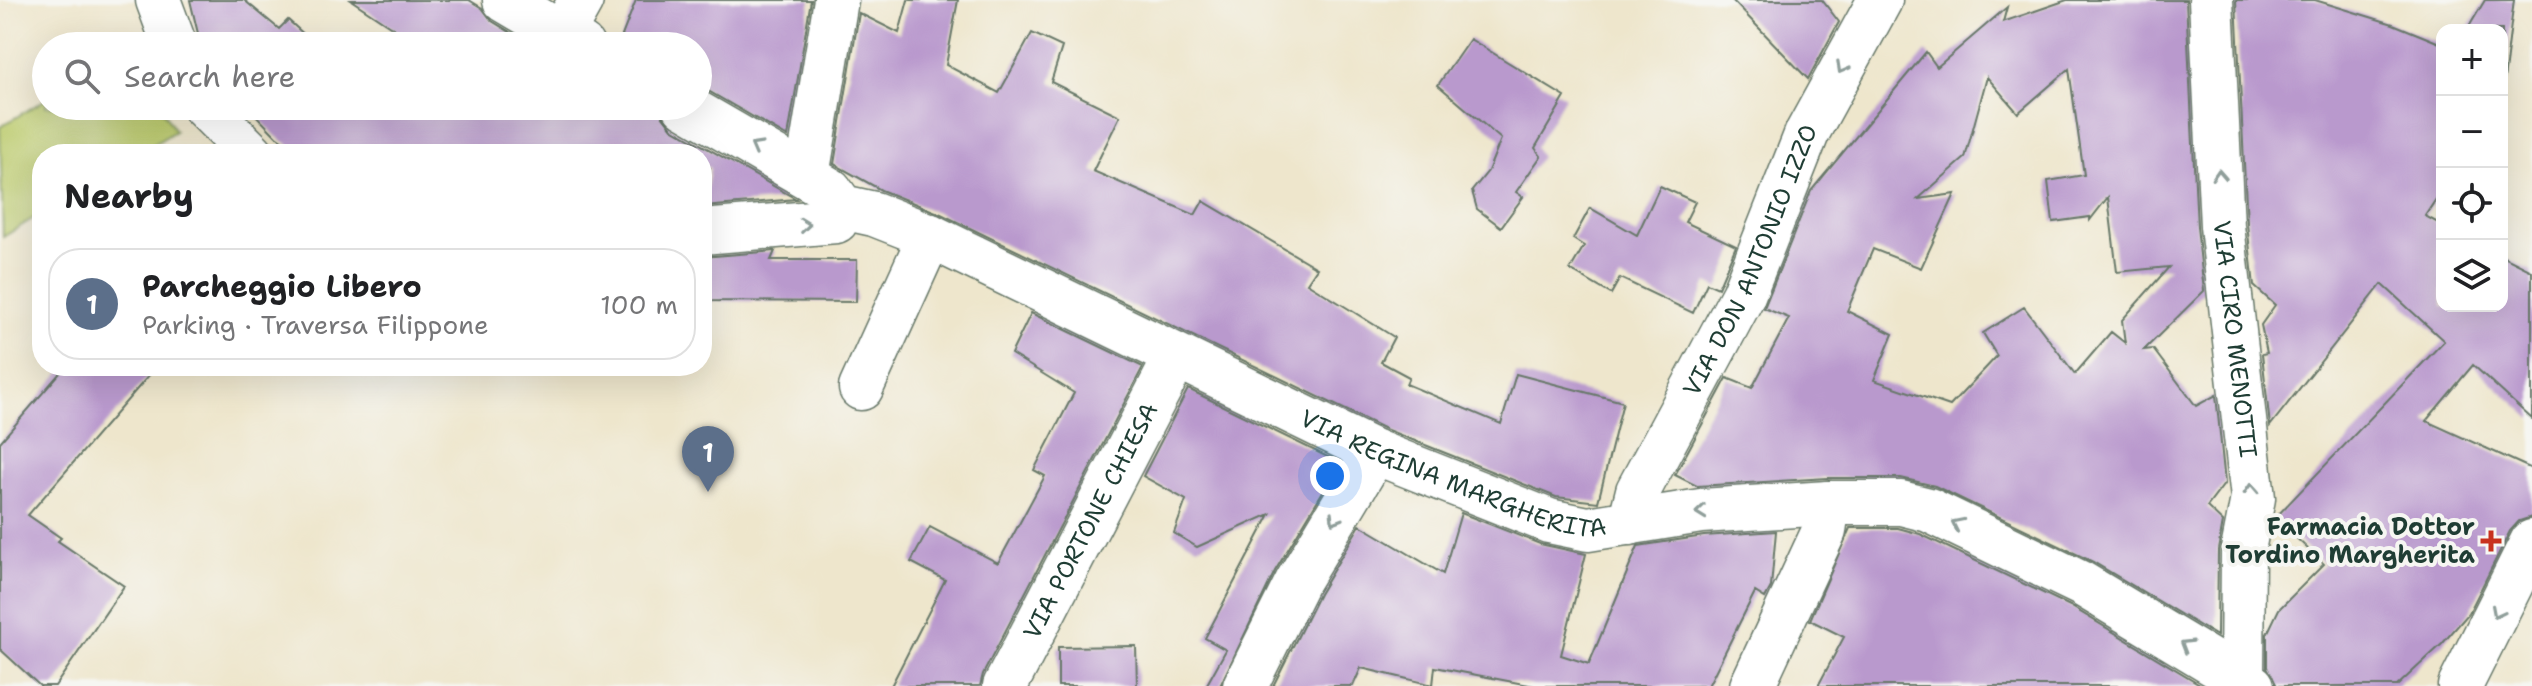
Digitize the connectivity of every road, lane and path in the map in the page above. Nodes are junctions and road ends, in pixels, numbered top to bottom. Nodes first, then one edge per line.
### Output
1 (158, 0) edge
2 (505, 0) edge
3 (836, 0) edge
4 (1880, 0) edge
5 (2211, 0) edge
6 (575, 27) edge
7 (170, 32) edge
8 (218, 120) edge
9 (709, 120) edge
10 (242, 144) edge
11 (807, 176) junction
12 (842, 207) junction
13 (712, 231) edge
14 (930, 236) junction
15 (1176, 357) junction
16 (861, 388) dead end
17 (1375, 452) junction
18 (1828, 503) junction
19 (1630, 523) junction
20 (2532, 542) edge
21 (2247, 682) edge
22 (1005, 686) edge
23 (1245, 686) edge
24 (1752, 686) edge
25 (2460, 686) edge

1 - 7 street
2 - 6 street
3 - 11 street
4 -> 19 street, VIA DON ANTONIO IZZO
21 -> 5 street, VIA CIRO MENOTTI
8 - 10 street
11 -> 9 street, VIA REGINA MARGHERITA
11 - 12 street, VIA REGINA MARGHERITA
13 -> 12 street
12 - 14 street, VIA REGINA MARGHERITA
14 - 15 street, VIA REGINA MARGHERITA
14 - 16 street
15 - 17 street, VIA REGINA MARGHERITA
15 - 22 street, VIA PORTONE CHIESA
17 - 19 street, VIA REGINA MARGHERITA
17 -> 23 street
18 -> 19 street, VIA REGINA MARGHERITA
21 -> 18 street, VIA REGINA MARGHERITA
18 - 24 street
20 -> 25 street

